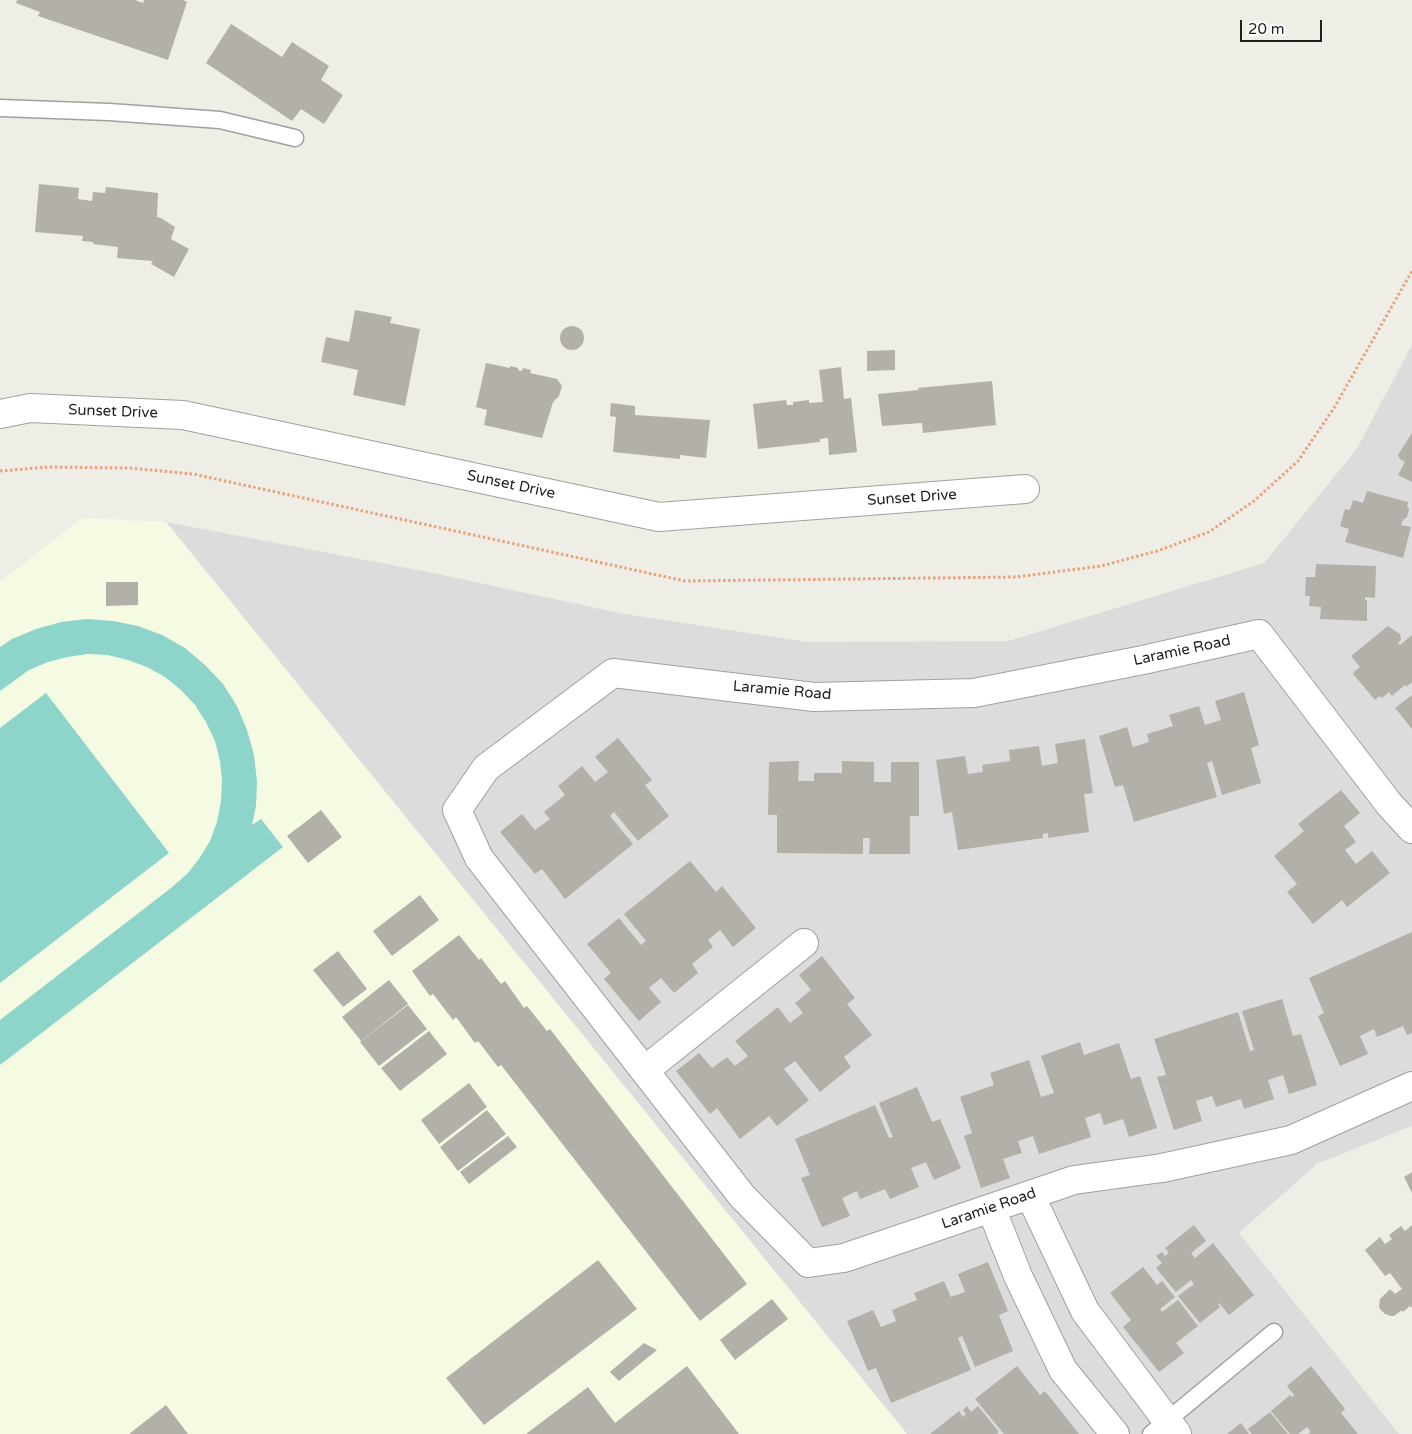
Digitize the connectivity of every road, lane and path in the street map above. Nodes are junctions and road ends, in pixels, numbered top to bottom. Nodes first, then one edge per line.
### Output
1 (0, 108) edge
2 (295, 138) dead end
3 (0, 414) edge
4 (1025, 489) dead end
5 (1412, 828) edge
6 (804, 943) dead end
7 (645, 1070) junction
8 (1412, 1086) edge
9 (1030, 1194) junction
10 (991, 1208) junction
11 (1274, 1332) dead end
12 (1165, 1430) edge
13 (1115, 1434) edge

1 - 2 lane
3 - 4 street, Sunset Drive
5 - 7 street, Laramie Road
6 - 7 street
7 - 10 street, Laramie Road
8 - 9 street, Laramie Road
9 - 10 street, Laramie Road
9 - 12 street
10 - 13 street
11 - 12 lane

